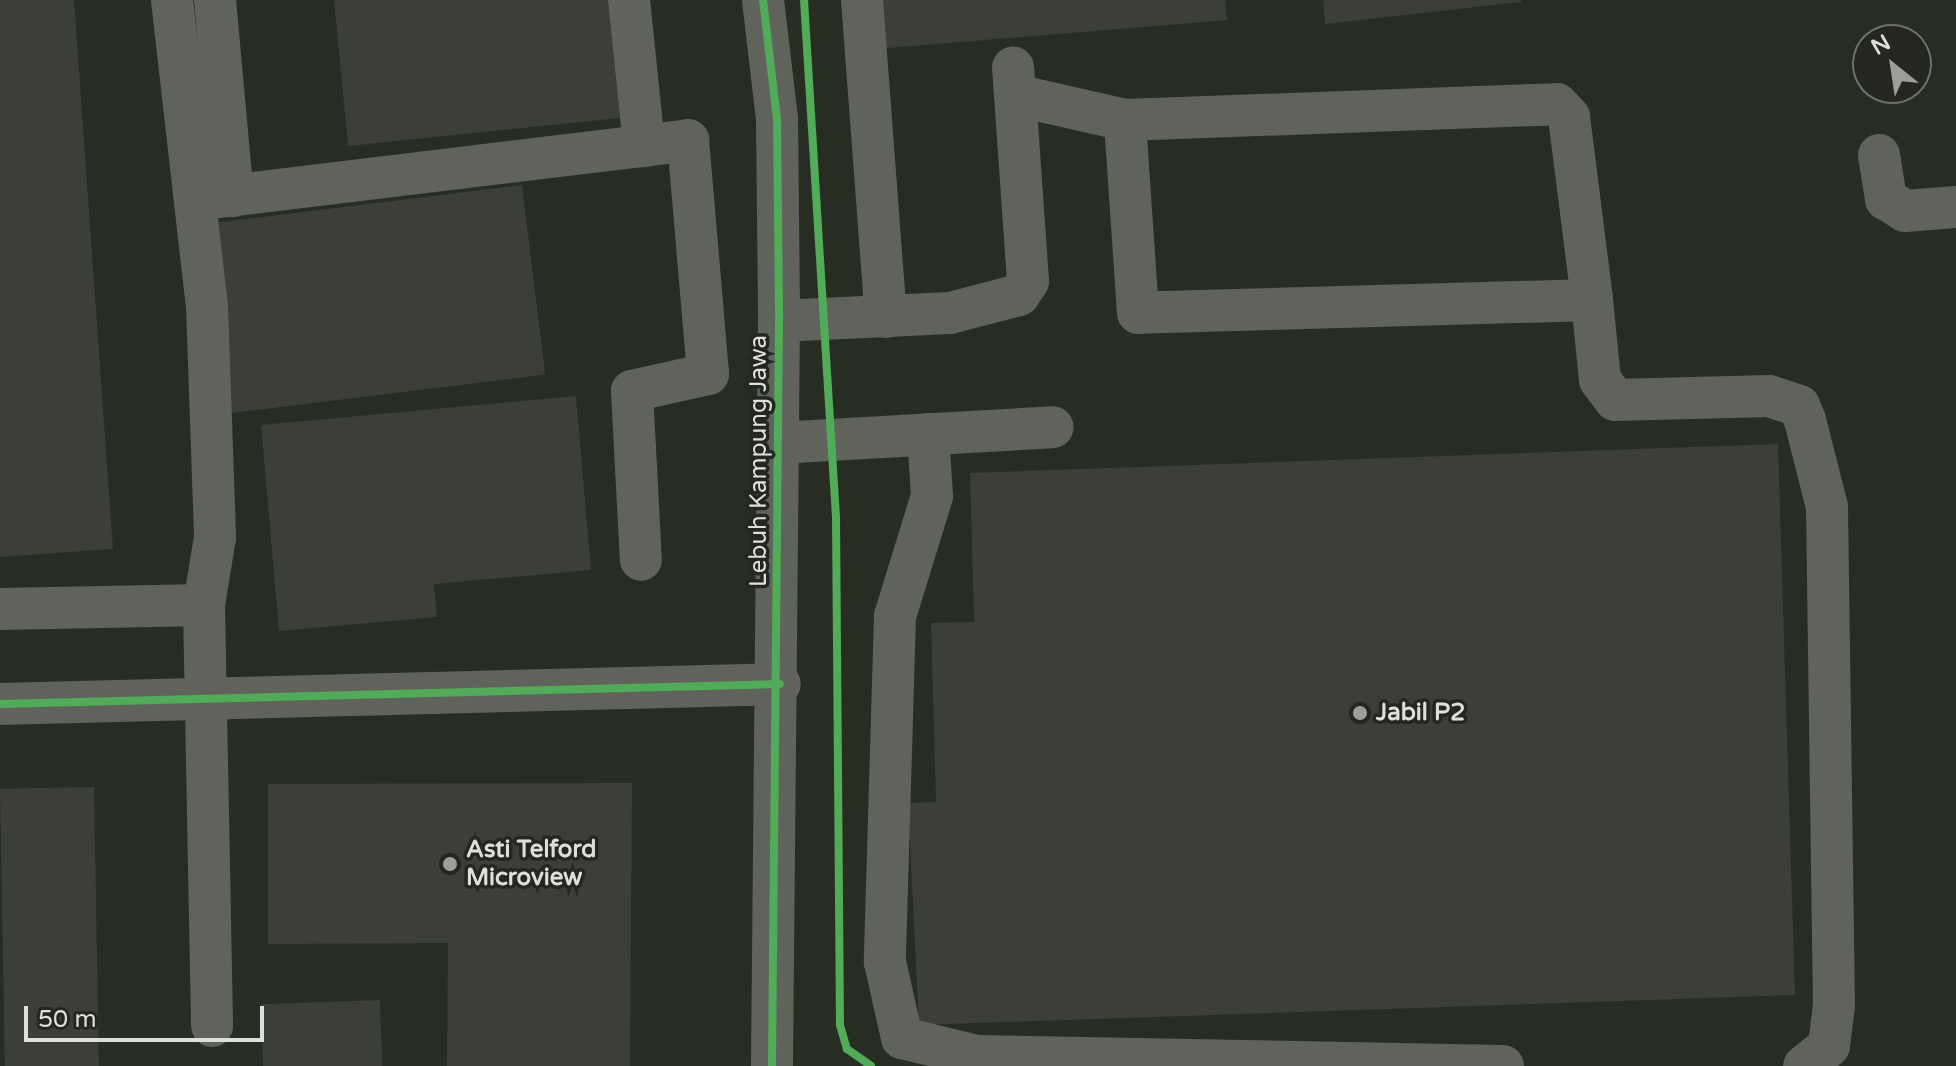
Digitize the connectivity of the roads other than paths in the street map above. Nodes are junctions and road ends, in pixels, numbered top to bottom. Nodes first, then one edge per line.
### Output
1 (172, 0) edge
2 (215, 0) edge
3 (629, 0) edge
4 (763, 0) edge
5 (862, 0) edge
6 (1125, 120) junction
7 (644, 146) junction
8 (1879, 155) dead end
9 (214, 198) junction
10 (1956, 207) edge
11 (1592, 300) junction
12 (886, 317) junction
13 (779, 321) junction
14 (1053, 427) dead end
15 (928, 434) junction
16 (778, 443) junction
17 (641, 560) dead end
18 (204, 605) junction
19 (0, 609) edge
20 (780, 684) junction
21 (210, 698) junction
22 (0, 704) edge
23 (212, 1026) dead end
24 (772, 1066) edge
25 (1503, 1066) edge
26 (1804, 1066) edge

1 - 9 street
2 - 9 street
3 - 7 street
4 - 13 street, Lebuh Kampung Jawa
5 - 12 street
6 - 11 street
6 - 11 street
6 - 12 street
7 - 9 street
7 - 17 street
8 - 10 street
9 - 18 street
11 - 26 street
12 - 13 street
13 - 16 street, Lebuh Kampung Jawa
14 - 15 street
15 - 16 street
15 - 25 street
16 - 20 street, Lebuh Kampung Jawa
18 - 19 street
18 - 21 street
20 - 21 street
20 - 24 street, Lebuh Kampung Jawa
21 - 22 street
21 - 23 street

